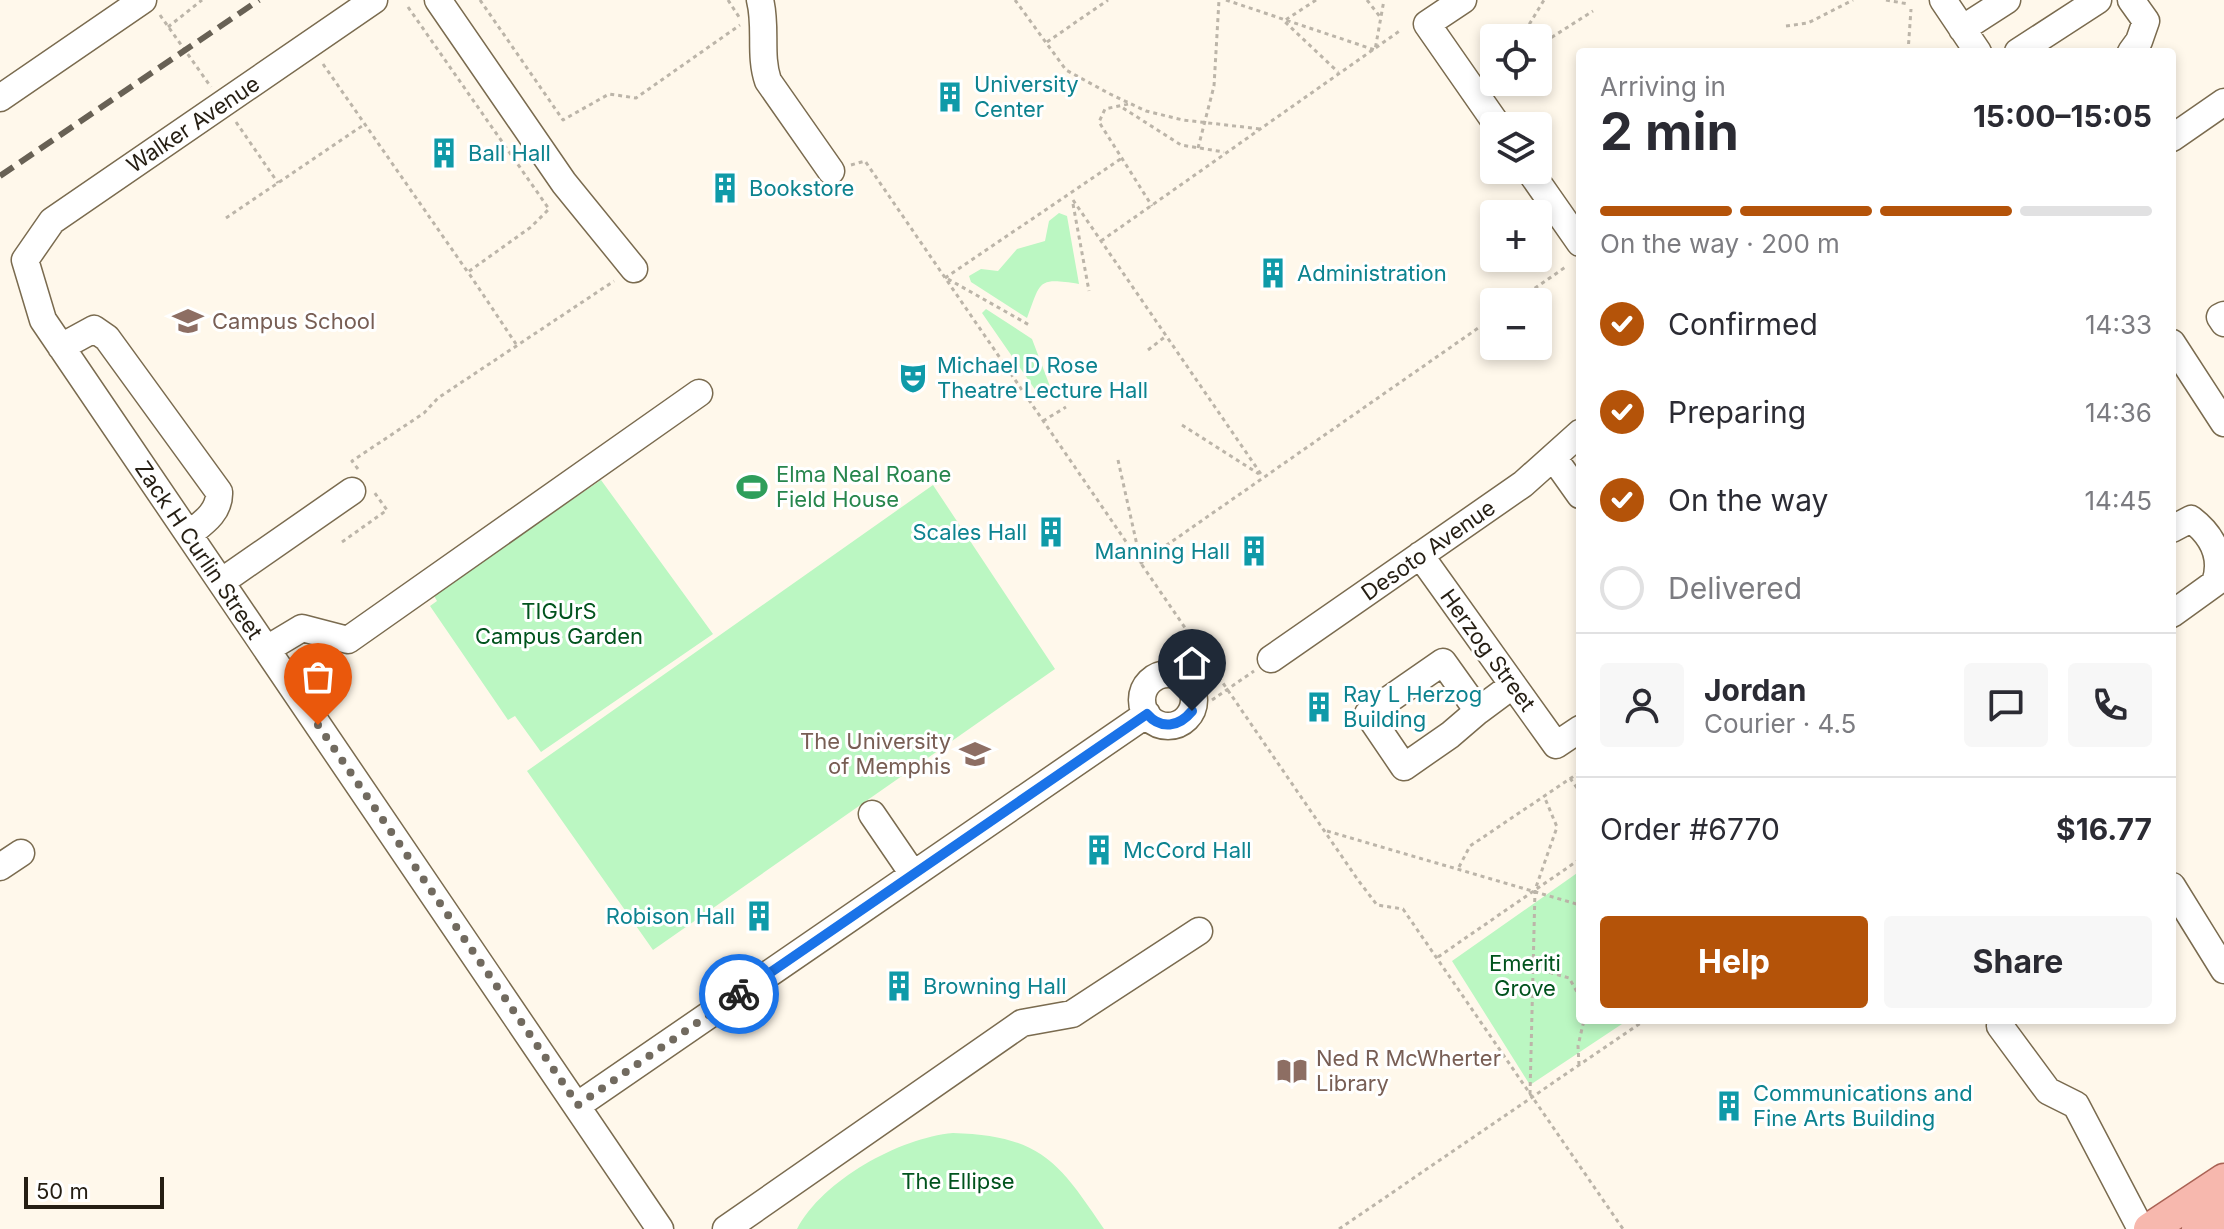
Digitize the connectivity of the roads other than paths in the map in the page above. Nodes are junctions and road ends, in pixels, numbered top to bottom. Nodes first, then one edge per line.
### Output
1 (374, 0) edge
2 (438, 0) edge
3 (760, 0) edge
4 (1463, 0) edge
5 (1943, 0) edge
6 (2007, 0) edge
7 (2098, 0) edge
8 (2131, 0) edge
9 (152, 7) edge
10 (1962, 29) junction
11 (1975, 48) edge
12 (2024, 48) edge
13 (2134, 48) edge
14 (0, 98) edge
15 (2224, 102) edge
16 (1488, 112) edge
17 (2176, 128) edge
18 (831, 171) road end
19 (1539, 184) edge
20 (1576, 237) edge
21 (25, 260) joint
22 (633, 267) road end
23 (2224, 315) edge
24 (2224, 323) edge
25 (61, 347) junction
26 (2176, 349) edge
27 (699, 393) dead end
28 (2224, 423) edge
29 (1576, 437) edge
30 (1553, 457) junction
31 (361, 483) road end
32 (1576, 489) edge
33 (2176, 527) edge
34 (189, 534) junction
35 (1420, 555) junction
36 (221, 582) junction
37 (2176, 611) edge
38 (267, 649) junction
39 (1271, 659) road end
40 (1513, 685) junction
41 (1478, 711) dead end
42 (1147, 714) dead end
43 (1576, 732) edge
44 (872, 814) dead end
45 (913, 874) junction
46 (2176, 892) edge
47 (1199, 931) dead end
48 (2224, 970) edge
49 (2000, 1026) dead end
50 (578, 1105) junction
51 (2224, 1180) edge
52 (2224, 1211) edge
53 (660, 1229) edge
54 (726, 1229) edge
55 (2141, 1229) edge
56 (2150, 1229) edge
57 (2198, 1229) edge

1 - 21 street, Walker Avenue
2 - 22 street
3 - 18 street
4 - 16 street
5 - 10 street
6 - 10 street
7 - 12 street
8 - 13 street
9 - 14 street
10 - 11 street
15 - 17 street
19 - 20 street
21 - 25 street, Zack H Curlin Street
23 - 24 street
25 - 34 street, Zack H Curlin Street
25 - 34 street
26 - 28 street
27 - 38 street
29 - 30 street, Desoto Avenue
30 - 32 street
30 - 35 street, Desoto Avenue
31 - 36 street
33 - 37 street
34 - 36 street, Zack H Curlin Street
35 - 39 street, Desoto Avenue
35 - 40 street, Herzog Street
36 - 38 street, Zack H Curlin Street
38 - 50 street, Zack H Curlin Street
40 - 41 street
40 - 43 street, Herzog Street
42 - 45 street
44 - 45 street
45 - 50 street
46 - 48 street
47 - 54 street
49 - 55 street
50 - 53 street, Zack H Curlin Street
51 - 56 main road
52 - 57 main road

